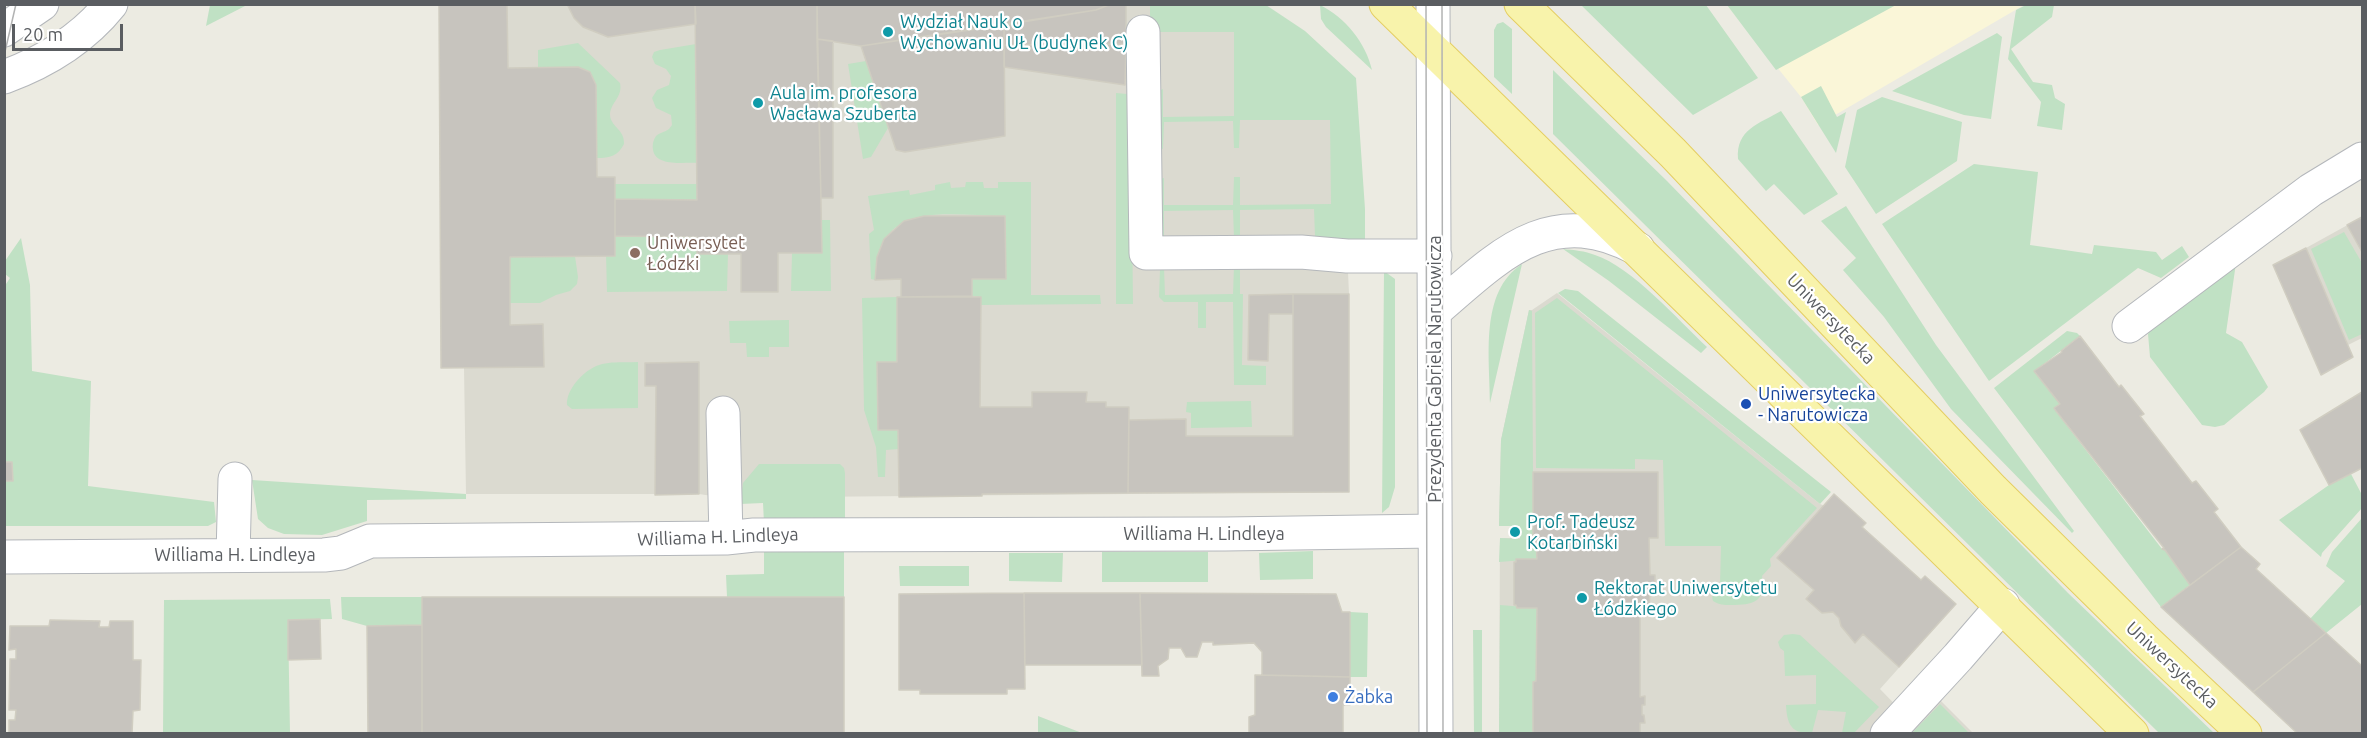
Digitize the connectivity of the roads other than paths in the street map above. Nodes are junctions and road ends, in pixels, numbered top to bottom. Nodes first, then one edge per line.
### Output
1 (42, 4) edge
2 (111, 4) edge
3 (1386, 4) edge
4 (1433, 4) edge
5 (1521, 4) edge
6 (4, 30) edge
7 (1143, 32) dead end
8 (1433, 50) junction
9 (4, 77) edge
10 (2362, 159) edge
11 (1640, 250) junction
12 (1435, 256) junction
13 (1435, 311) junction
14 (2129, 326) dead end
15 (723, 413) dead end
16 (235, 479) dead end
17 (1435, 531) junction
18 (726, 538) junction
19 (234, 555) junction
20 (4, 557) edge
21 (2003, 605) junction
22 (1436, 734) edge
23 (1887, 734) edge
24 (2132, 734) edge
25 (2246, 734) edge

1 - 6 street
2 - 9 street
3 - 8 main road
4 - 8 street, Prezydenta Gabriela Narutowicza
5 - 25 main road, Uniwersytecka
7 - 12 street
8 - 11 main road
8 - 12 street, Prezydenta Gabriela Narutowicza
10 - 14 street
11 - 13 street
11 - 21 main road
12 - 13 street, Prezydenta Gabriela Narutowicza
13 - 17 street, Prezydenta Gabriela Narutowicza
15 - 18 street
16 - 19 street
17 - 18 street, Williama H. Lindleya
17 - 22 street, Prezydenta Gabriela Narutowicza
18 - 19 street, Williama H. Lindleya
19 - 20 street, Williama H. Lindleya
21 - 23 street
21 - 24 main road

